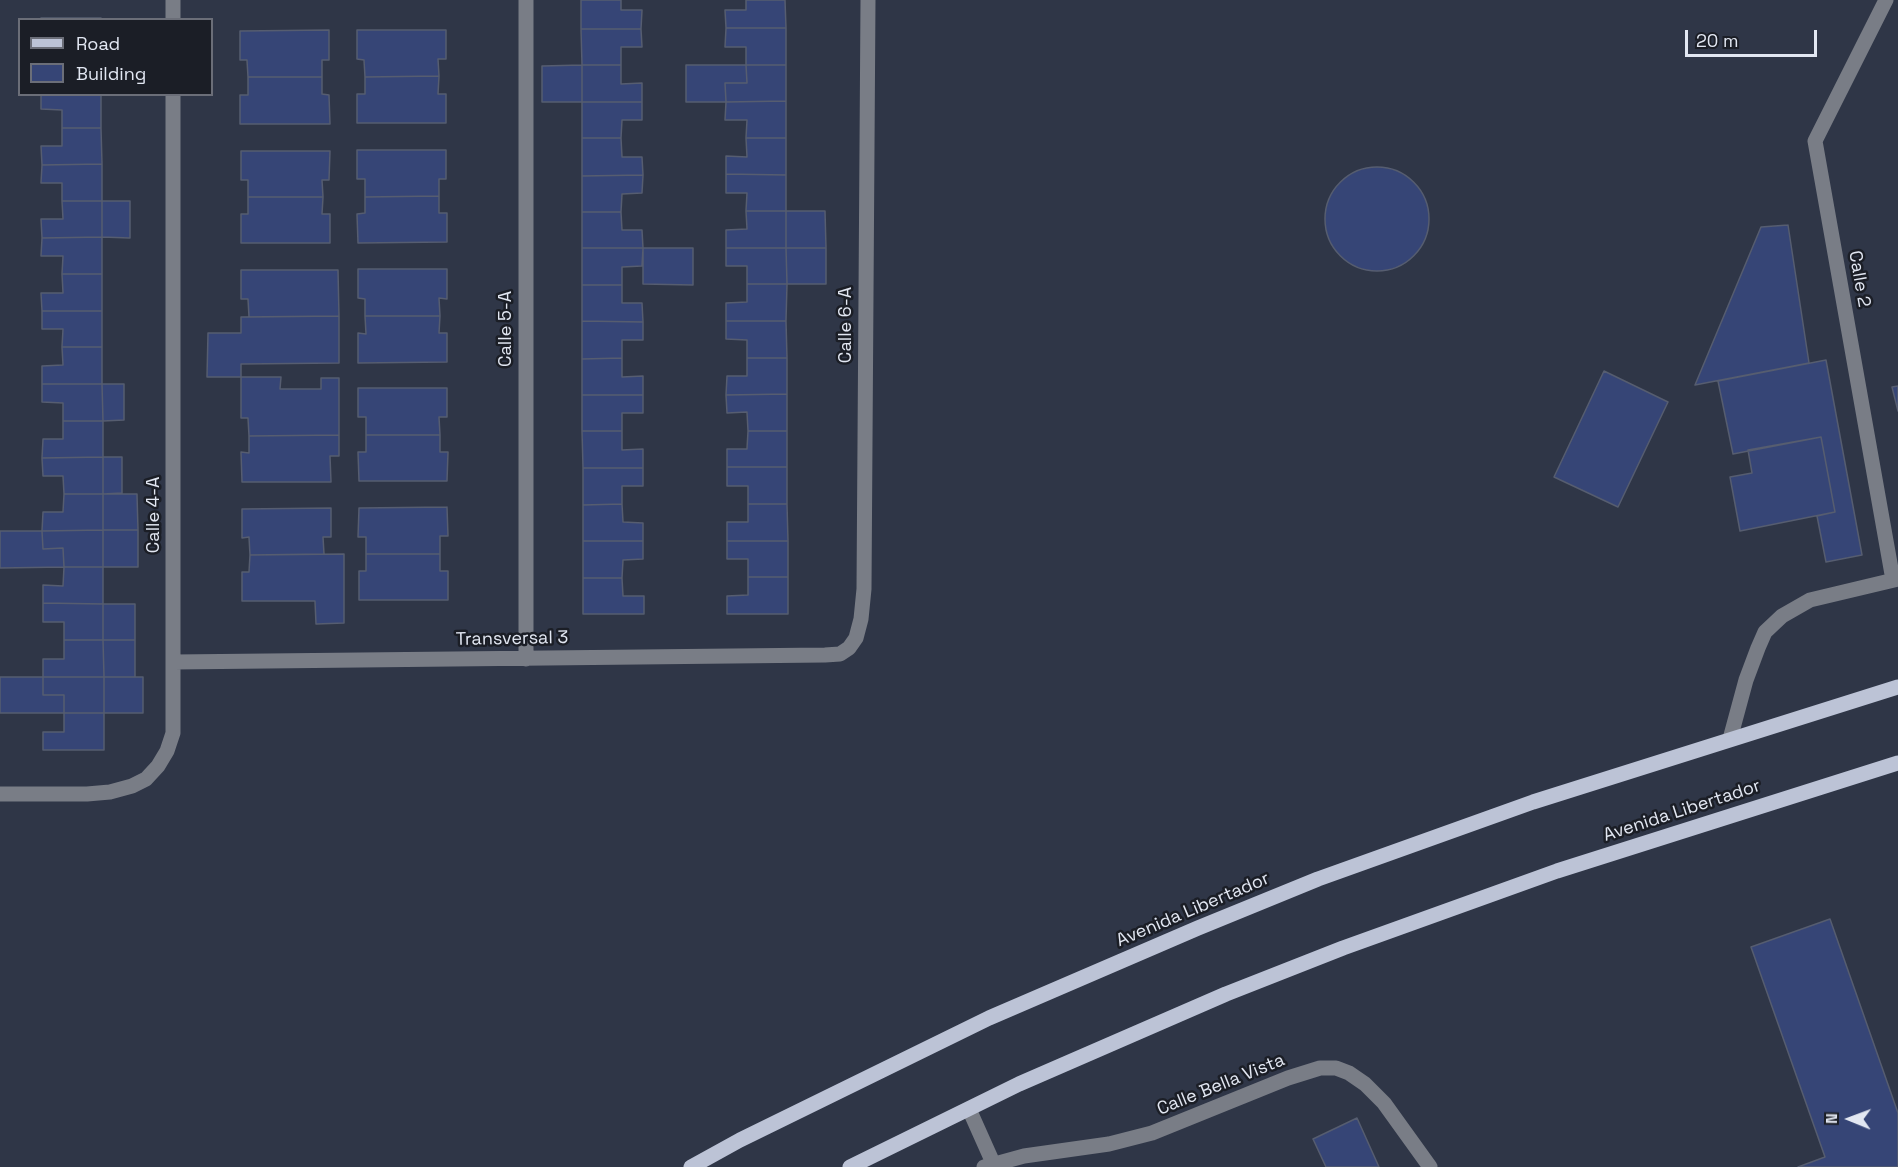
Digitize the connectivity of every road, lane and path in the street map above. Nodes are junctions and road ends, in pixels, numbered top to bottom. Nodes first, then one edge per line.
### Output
1 (173, 0) edge
2 (526, 0) edge
3 (868, 0) edge
4 (1886, 0) edge
5 (173, 18) edge
6 (173, 96) edge
7 (1896, 579) edge
8 (849, 648) joint
9 (526, 658) junction
10 (174, 662) junction
11 (1898, 687) edge
12 (1731, 739) junction
13 (1898, 763) edge
14 (0, 794) edge
15 (969, 1109) junction
16 (989, 1166) edge
17 (692, 1167) edge
18 (850, 1167) edge
19 (1430, 1167) edge

1 - 5 street
2 - 9 street, Calle 5-A
3 - 8 street, Calle 6-A
4 - 7 street, Calle 2
6 - 10 street, Calle 4-A
7 - 12 street
8 - 9 street, Transversal 3
9 - 10 street, Transversal 3
10 - 14 street, Calle 4-A
11 - 12 main road, Avenida Libertador
12 - 17 main road, Avenida Libertador
13 - 15 main road, Avenida Libertador
15 - 16 street
15 - 18 main road, Avenida Libertador
16 - 19 street, Calle Bella Vista

